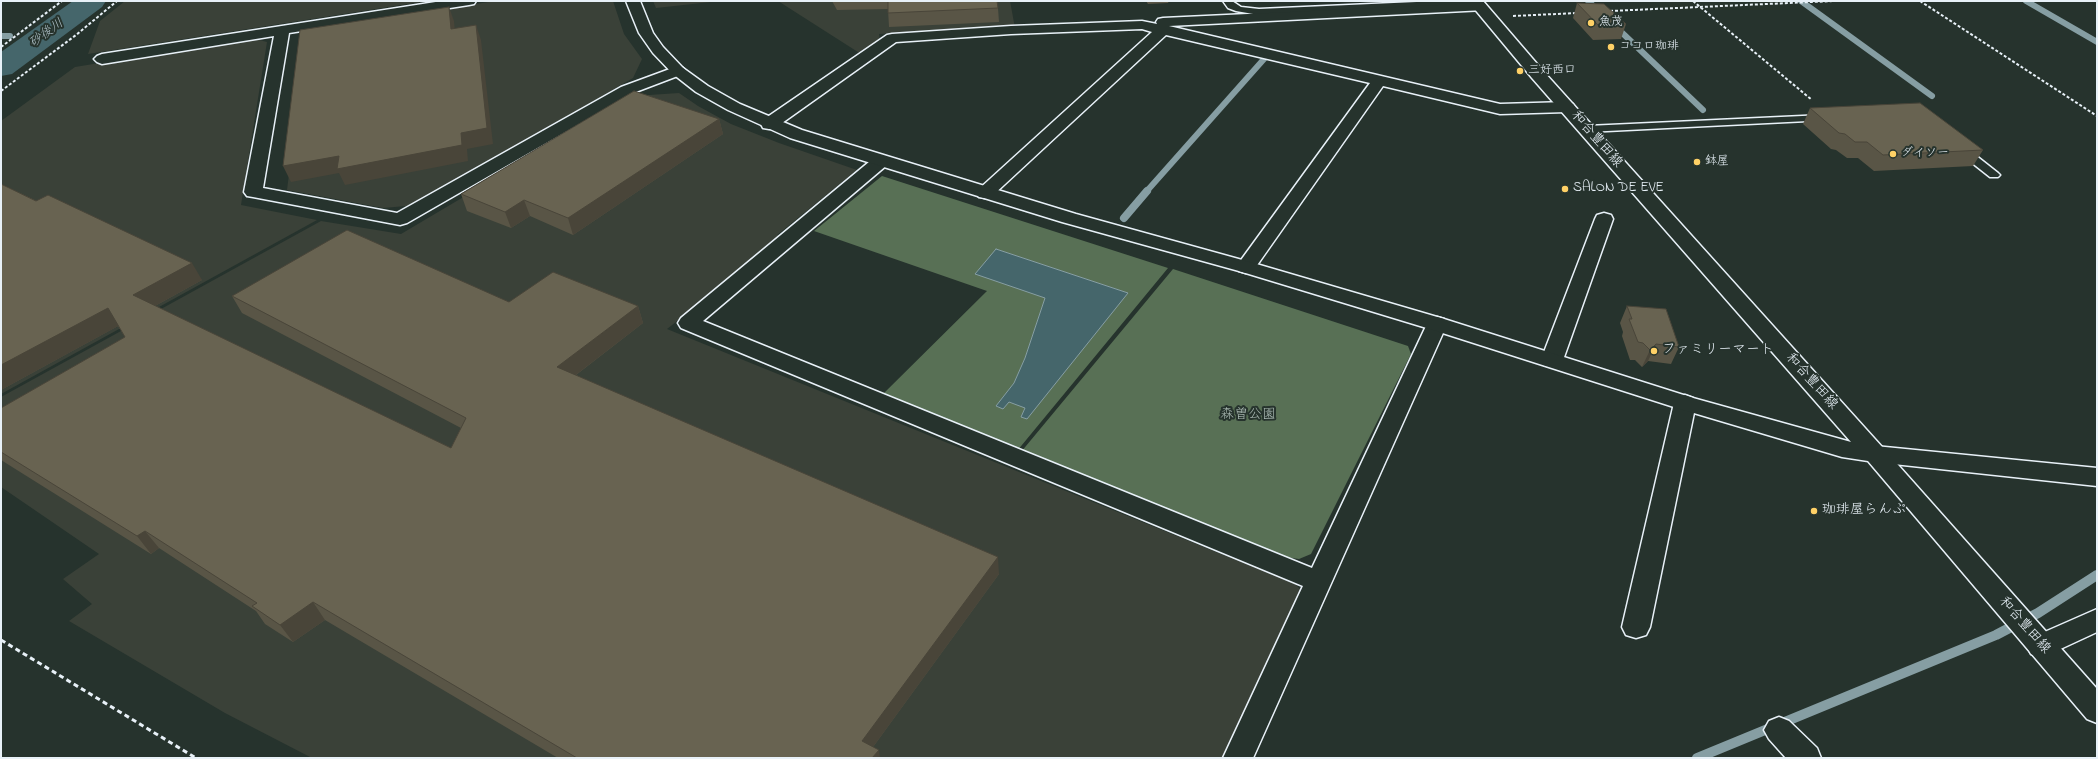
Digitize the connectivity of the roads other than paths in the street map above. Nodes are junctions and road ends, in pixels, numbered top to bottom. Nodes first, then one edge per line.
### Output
1 (468, 1) edge
2 (633, 1) edge
3 (1227, 1) edge
4 (1480, 7) edge
5 (1142, 25) junction
6 (282, 30) junction
7 (1164, 30) junction
8 (102, 59) dead end
9 (678, 70) junction
10 (1379, 81) junction
11 (1566, 107) junction
12 (1837, 117) edge
13 (769, 124) junction
14 (1587, 129) junction
15 (1952, 142) edge
16 (881, 161) junction
17 (1994, 175) dead end
18 (985, 193) junction
19 (1604, 218) dead end
20 (1246, 267) junction
21 (1437, 324) junction
22 (1552, 360) junction
23 (1685, 403) junction
24 (1875, 454) junction
25 (2097, 477) edge
26 (1320, 582) junction
27 (2097, 620) edge
28 (1636, 627) dead end
29 (2041, 646) junction
30 (2097, 710) edge
31 (1779, 730) dead end
32 (1238, 758) edge
33 (1806, 758) edge

1 - 6 street
2 - 9 street
3 - 4 lane
4 - 5 street
4 - 11 street, 和合豊田線
5 - 7 street
5 - 13 street
6 - 8 street
6 - 9 street
7 - 10 street
7 - 18 street
9 - 13 street
10 - 11 street
10 - 20 street
11 - 14 street, 和合豊田線
12 - 14 lane
13 - 16 street
14 - 24 street, 和合豊田線
15 - 17 lane
16 - 18 street
16 - 26 street
18 - 20 street
19 - 22 street
20 - 21 street
21 - 22 street
21 - 26 street
22 - 23 street
23 - 24 street
23 - 28 street
24 - 25 street
24 - 29 street, 和合豊田線
26 - 32 street
27 - 29 street
29 - 30 street, 和合豊田線
31 - 33 street

